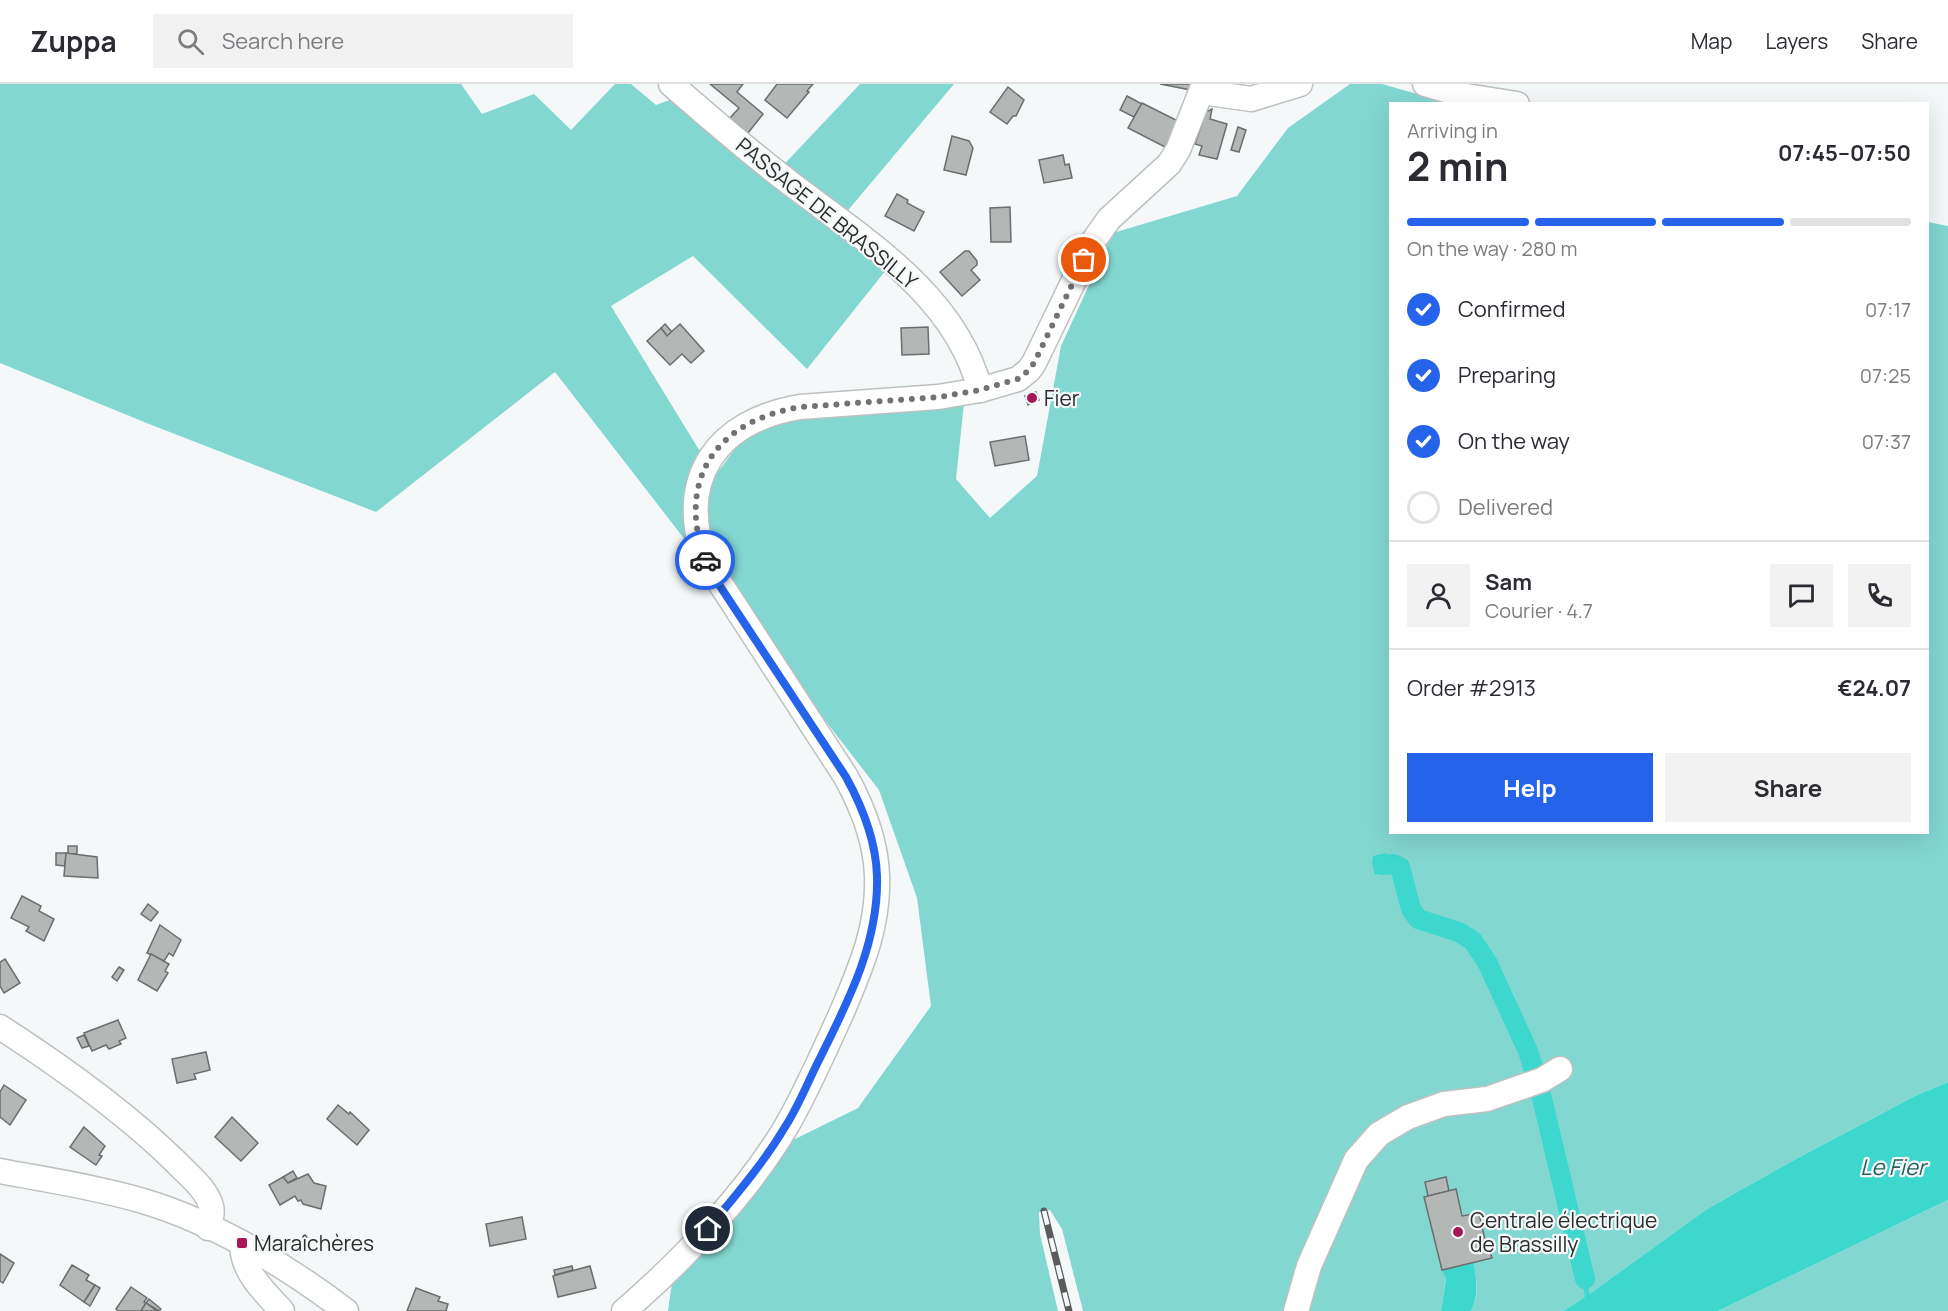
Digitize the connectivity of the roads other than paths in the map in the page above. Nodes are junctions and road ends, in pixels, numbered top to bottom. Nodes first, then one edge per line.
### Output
1 (672, 84) edge
2 (1300, 84) edge
3 (1425, 84) edge
4 (1203, 88) edge
5 (1504, 102) edge
6 (980, 390) junction
7 (0, 1026) edge
8 (1545, 1078) dead end
9 (0, 1171) edge
10 (208, 1228) junction
11 (242, 1243) junction
12 (282, 1311) edge
13 (346, 1311) edge
14 (624, 1311) edge
15 (1296, 1311) edge

1 - 6 street, PASSAGE DE BRASSILLY
2 - 4 street
3 - 5 street
4 - 6 street
6 - 14 street
7 - 10 street
8 - 15 street
9 - 10 street
10 - 11 street
11 - 12 street
11 - 13 street

